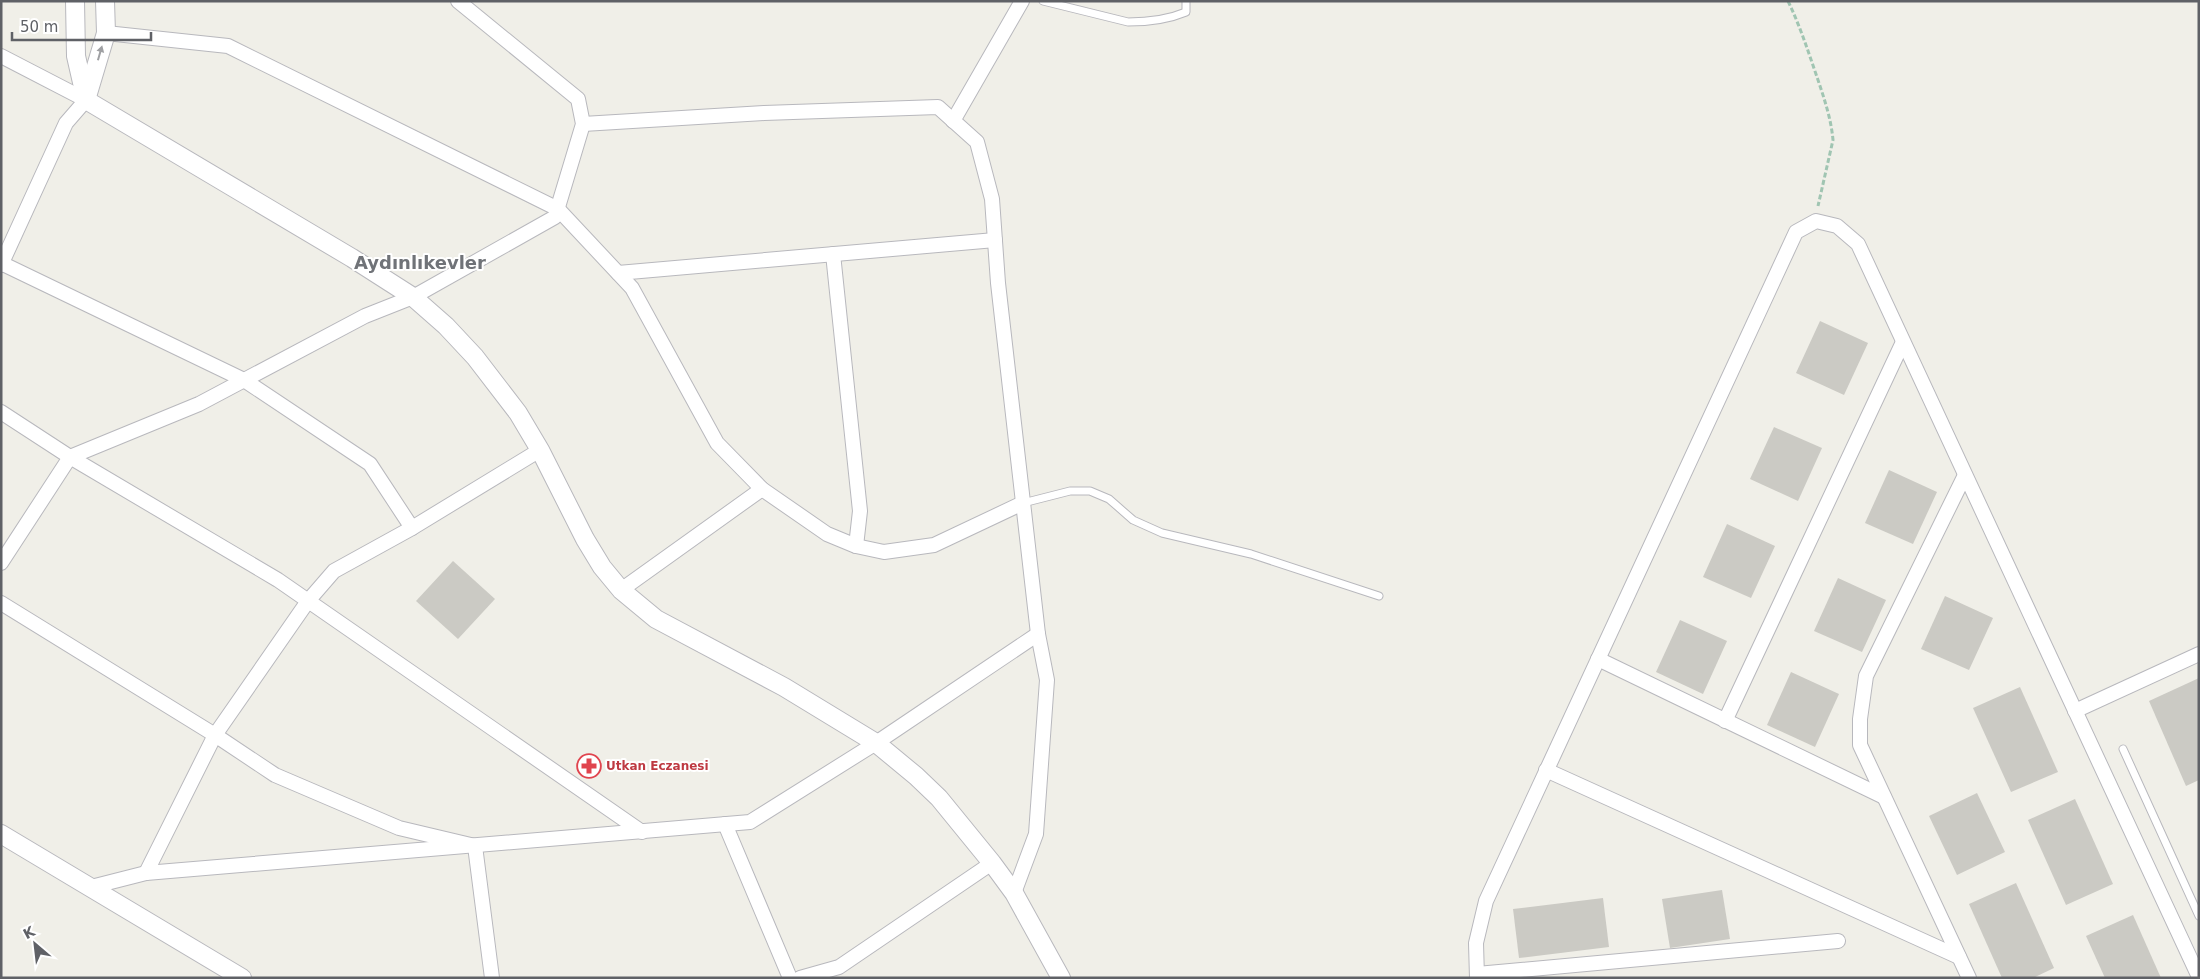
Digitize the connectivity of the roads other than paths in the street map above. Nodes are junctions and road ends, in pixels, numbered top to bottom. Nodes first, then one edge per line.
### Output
1 (75, 1) edge
2 (105, 1) edge
3 (458, 1) edge
4 (1022, 1) edge
5 (1043, 1) edge
6 (1186, 1) edge
7 (473, 6) edge
8 (106, 33) junction
9 (2, 58) edge
10 (86, 100) junction
11 (953, 120) junction
12 (583, 124) junction
13 (558, 209) junction
14 (995, 240) junction
15 (834, 254) junction
16 (2, 264) edge
17 (618, 273) junction
18 (413, 297) junction
19 (1903, 342) junction
20 (244, 380) junction
21 (1, 412) edge
22 (540, 450) junction
23 (70, 457) junction
24 (1965, 475) junction
25 (762, 490) junction
26 (1024, 503) junction
27 (412, 528) junction
28 (856, 546) junction
29 (1, 563) edge
30 (621, 590) junction
31 (1380, 596) dead end
32 (308, 601) junction
33 (1, 603) edge
34 (1038, 634) junction
35 (2199, 654) edge
36 (1598, 659) junction
37 (2075, 712) junction
38 (1725, 721) junction
39 (215, 735) junction
40 (876, 743) junction
41 (2123, 749) dead end
42 (1546, 770) junction
43 (1884, 797) junction
44 (725, 824) junction
45 (642, 832) junction
46 (1, 834) edge
47 (474, 846) junction
48 (992, 863) junction
49 (146, 872) junction
50 (91, 887) junction
51 (1014, 893) junction
52 (2199, 916) edge
53 (1838, 941) dead end
54 (1959, 957) junction
55 (1477, 976) edge
56 (2199, 977) edge
57 (242, 978) edge
58 (492, 978) edge
59 (790, 978) edge
60 (800, 978) edge
61 (1061, 978) edge
62 (1969, 978) edge

1 - 10 street
2 - 8 street
3 - 7 street
4 - 11 street
5 - 6 lane
7 - 12 street
10 -> 8 street
8 - 13 street
9 - 10 street
10 - 16 street
10 - 18 street
11 - 12 street
11 - 14 street
12 - 13 street
13 - 17 street
13 - 18 street
14 - 15 street
14 - 26 street
15 - 17 street
15 - 28 street
16 - 20 street
17 - 25 street
18 - 20 street
18 - 22 street
19 - 24 street
19 - 36 street
19 - 38 street
20 - 23 street
20 - 27 street
21 - 23 street
22 - 27 street
22 - 30 street
23 - 29 street
23 - 32 street
24 - 37 street
24 - 43 street
25 - 28 street
25 - 30 street
26 - 28 street
26 - 31 lane
26 - 34 street
27 - 32 street
30 - 40 street
32 - 39 street
32 - 45 street
33 - 39 street
34 - 40 street
34 - 51 street
35 - 37 street
36 - 38 street
36 - 42 street
37 - 56 street
38 - 43 street
39 - 47 street
39 - 49 street
40 - 44 street
40 - 48 street
41 - 52 lane
42 - 54 street
42 - 55 street
43 - 54 street
44 - 45 street
44 - 59 street
45 - 47 street
46 - 50 street
47 - 49 street
47 - 58 street
48 - 51 street
48 - 60 street
49 - 50 street
50 - 57 street
51 - 61 street
53 - 55 street
54 - 62 street

